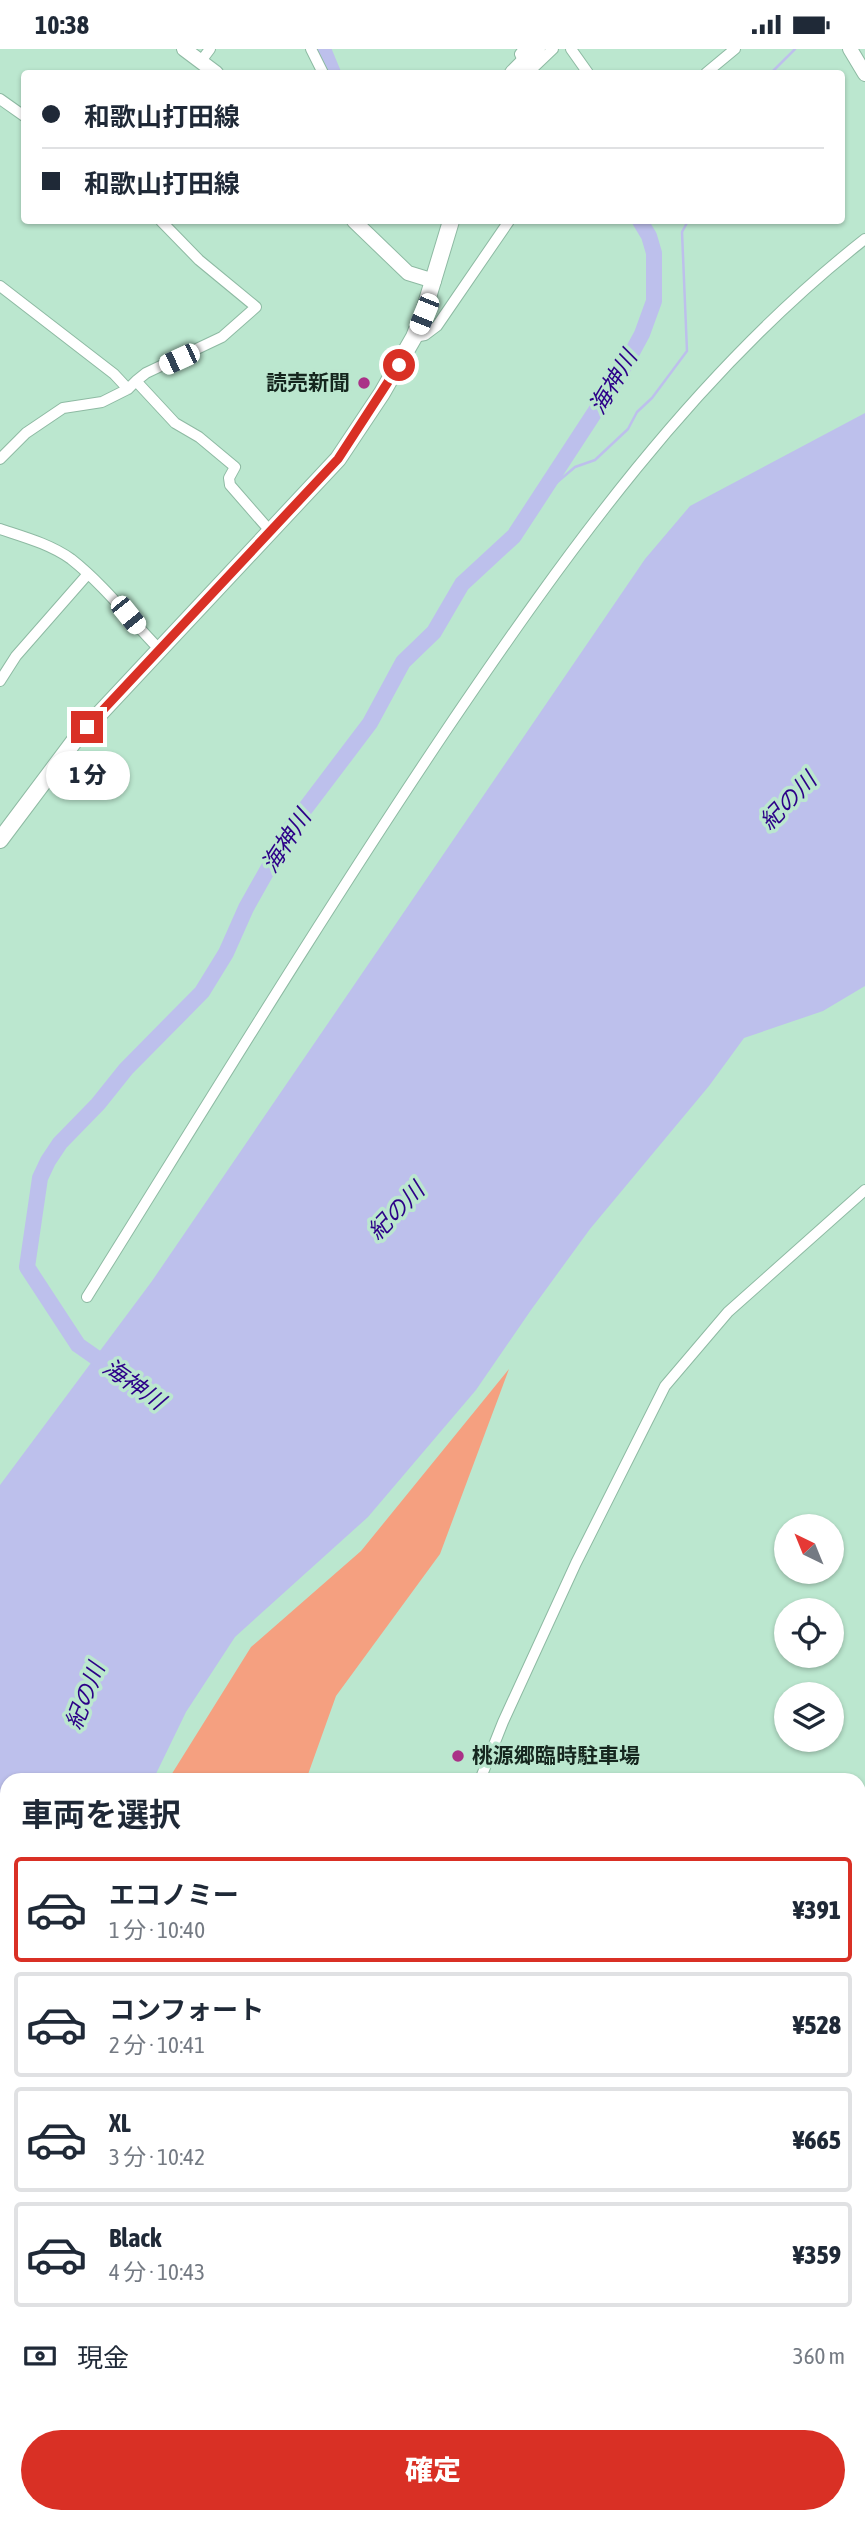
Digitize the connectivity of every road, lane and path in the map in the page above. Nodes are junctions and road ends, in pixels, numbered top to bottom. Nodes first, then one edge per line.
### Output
1 (184, 49) edge
2 (311, 49) edge
3 (537, 49) edge
4 (553, 49) edge
5 (570, 49) edge
6 (735, 49) edge
7 (850, 49) edge
8 (205, 55) edge
9 (520, 62) edge
10 (214, 70) edge
11 (322, 70) edge
12 (586, 70) edge
13 (710, 70) edge
14 (865, 74) edge
15 (0, 99) edge
16 (21, 114) edge
17 (164, 224) edge
18 (357, 224) edge
19 (450, 224) edge
20 (507, 224) edge
21 (865, 239) edge
22 (434, 281) junction
23 (0, 286) edge
24 (414, 337) junction
25 (132, 385) junction
26 (0, 459) edge
27 (0, 529) edge
28 (271, 532) junction
29 (87, 575) junction
30 (159, 649) junction
31 (0, 681) edge
32 (2, 834) edge
33 (865, 1190) edge
34 (87, 1297) dead end
35 (483, 1773) edge

1 - 8 street
2 - 11 street
3 - 9 main road
4 - 9 street
5 - 12 street
6 - 13 street
7 - 14 street
8 - 10 street
15 - 16 street
17 - 25 street
18 - 22 street
19 - 22 main road
20 - 24 street
21 - 34 street
22 - 24 main road
23 - 25 street
24 - 28 main road
25 - 26 street
25 - 28 street
27 - 29 street
28 - 30 main road
29 - 30 street
29 - 31 street
30 - 32 main road
33 - 35 street

